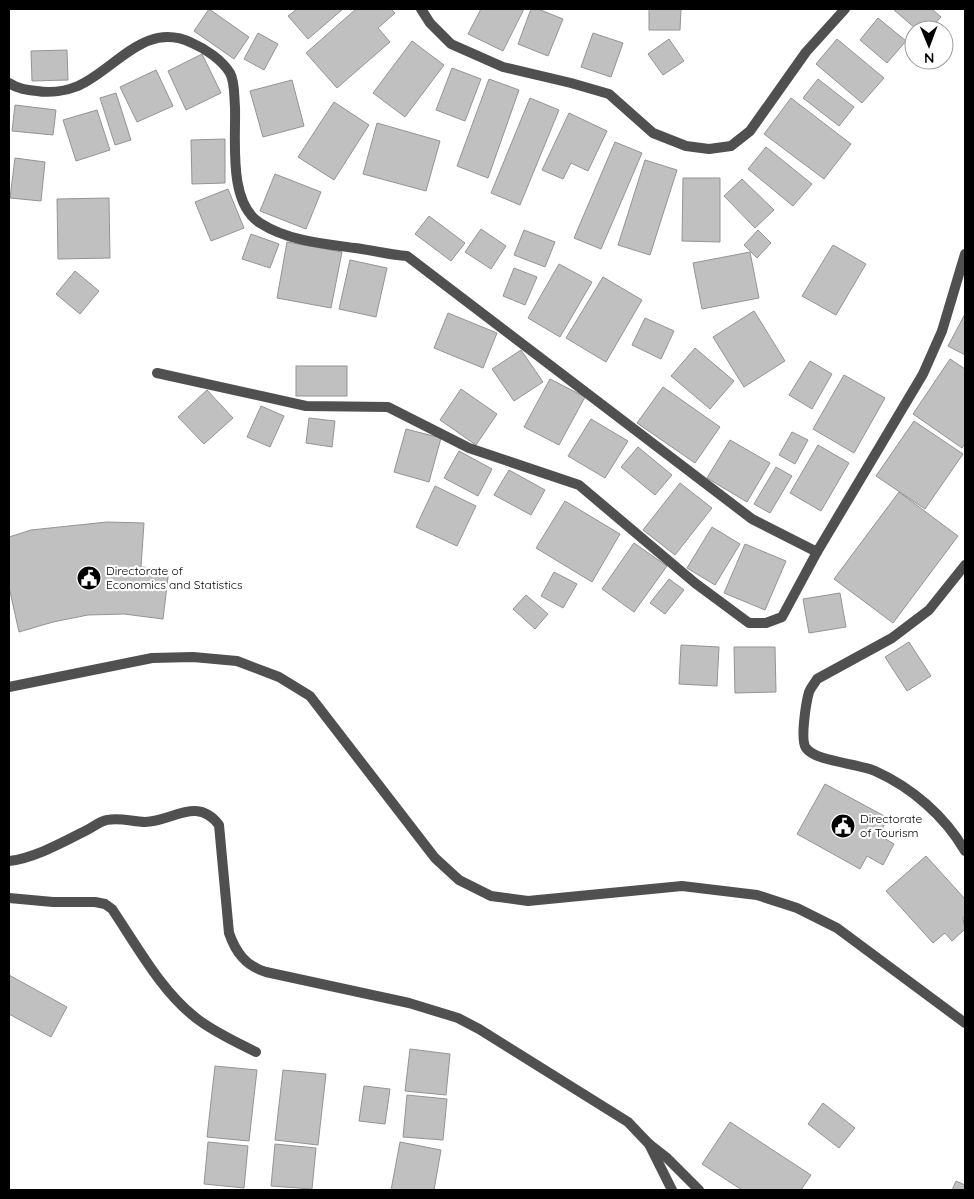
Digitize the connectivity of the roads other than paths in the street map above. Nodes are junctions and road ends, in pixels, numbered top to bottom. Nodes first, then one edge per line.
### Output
1 (421, 9) edge
2 (845, 9) edge
3 (9, 83) edge
4 (965, 254) edge
5 (157, 373) dead end
6 (817, 552) junction
7 (965, 565) edge
8 (9, 687) edge
9 (965, 851) edge
10 (9, 861) edge
11 (9, 898) edge
12 (965, 1022) edge
13 (256, 1052) dead end
14 (649, 1144) junction
15 (672, 1190) edge
16 (700, 1190) edge

1 - 2 street
3 - 6 street
4 - 6 street
5 - 6 street
7 - 9 street
8 - 12 street
10 - 14 street
11 - 13 street
14 - 15 street
14 - 16 street

